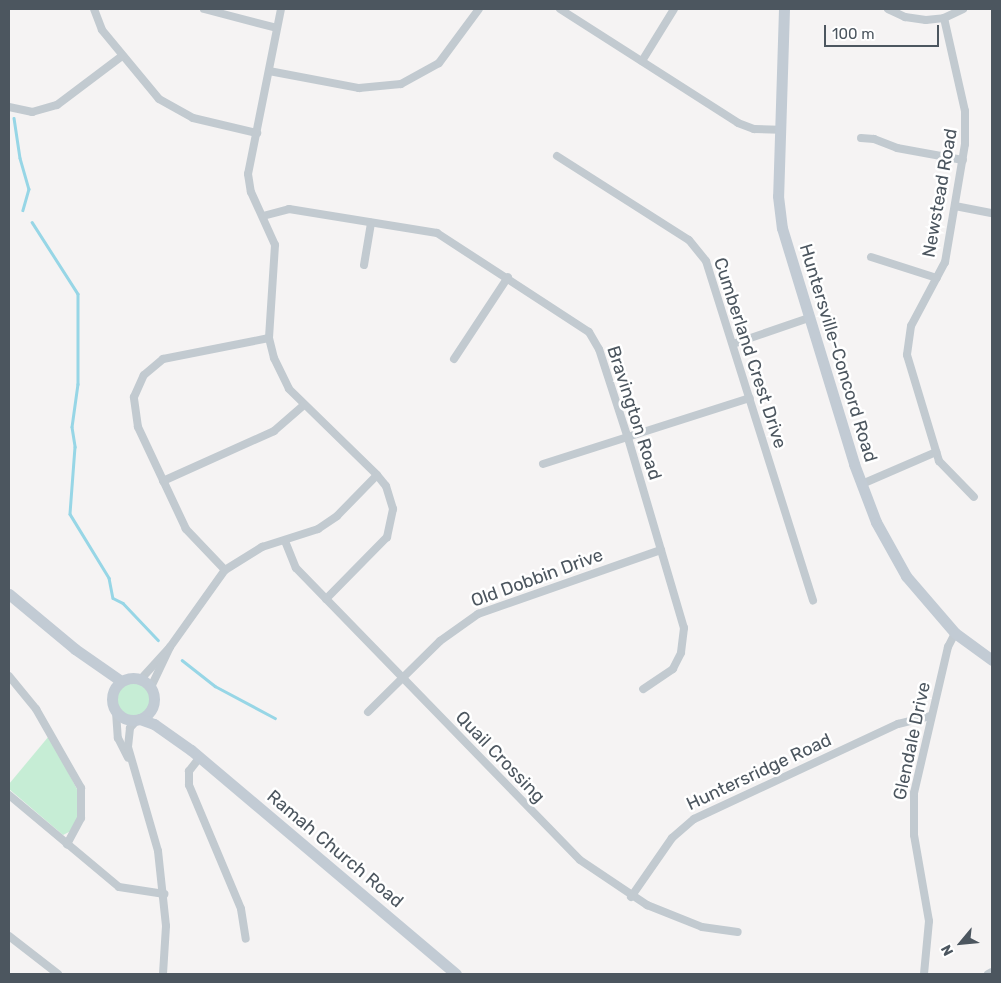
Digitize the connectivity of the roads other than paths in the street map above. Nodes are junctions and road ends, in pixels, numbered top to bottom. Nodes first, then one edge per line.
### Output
1 (94, 9) edge
2 (204, 9) edge
3 (281, 9) edge
4 (479, 9) edge
5 (560, 9) edge
6 (674, 9) edge
7 (784, 9) edge
8 (888, 9) edge
9 (963, 9) edge
10 (944, 18) junction
11 (277, 28) junction
12 (122, 56) junction
13 (642, 62) junction
14 (269, 71) junction
15 (9, 107) edge
16 (779, 130) junction
17 (257, 132) junction
18 (861, 138) dead end
19 (557, 156) dead end
20 (963, 160) junction
21 (955, 206) junction
22 (992, 213) edge
23 (263, 216) junction
24 (371, 223) junction
25 (871, 257) dead end
26 (364, 266) dead end
27 (508, 277) junction
28 (937, 278) junction
29 (810, 318) junction
30 (269, 338) junction
31 (733, 344) junction
32 (454, 359) dead end
33 (750, 398) junction
34 (304, 405) junction
35 (628, 438) junction
36 (936, 452) junction
37 (542, 464) dead end
38 (377, 475) junction
39 (163, 481) junction
40 (862, 484) junction
41 (974, 498) dead end
42 (285, 541) junction
43 (661, 550) junction
44 (225, 570) junction
45 (9, 594) edge
46 (326, 599) junction
47 (813, 601) dead end
48 (955, 633) junction
49 (170, 647) junction
50 (75, 649) junction
51 (992, 660) edge
52 (9, 676) edge
53 (402, 678) junction
54 (140, 679) junction
55 (121, 681) junction
56 (151, 687) junction
57 (643, 688) dead end
58 (112, 692) junction
59 (153, 708) junction
60 (116, 712) junction
61 (368, 712) dead end
62 (931, 716) junction
63 (139, 719) junction
64 (196, 753) junction
65 (133, 766) junction
66 (9, 795) edge
67 (67, 844) junction
68 (164, 894) junction
69 (631, 896) junction
70 (738, 932) dead end
71 (9, 936) edge
72 (246, 939) dead end
73 (992, 972) edge
74 (58, 974) edge
75 (164, 974) edge
76 (456, 974) edge
77 (924, 974) edge
78 (988, 974) edge

1 - 12 street
2 - 11 street
3 - 11 street
4 - 14 street
5 - 13 street
6 - 13 street
7 - 16 main road, Huntersville-Concord Road
8 - 10 street
9 - 10 street
10 - 20 street, Newstead Road
11 - 14 street
12 - 15 street
12 - 17 street
13 - 16 street
14 - 17 street
16 - 29 main road, Huntersville-Concord Road
17 - 23 street
18 - 20 street
19 - 31 street, Cumberland Crest Drive
20 - 21 street, Newstead Road
21 - 22 street
21 - 28 street, Newstead Road
23 - 24 street, Bravington Road
23 - 30 street
24 - 26 street
24 - 27 street, Bravington Road
25 - 28 street
27 - 32 street
27 - 35 street, Bravington Road
28 - 36 street, Newstead Road
29 - 31 street
29 - 40 main road, Huntersville-Concord Road
30 - 34 street
30 - 39 street
31 - 33 street, Cumberland Crest Drive
33 - 35 street
33 - 47 street, Cumberland Crest Drive
34 - 38 street
34 - 39 street
35 - 37 street
35 - 43 street, Bravington Road
36 - 40 street
36 - 41 street, Newstead Road
38 - 42 street
38 - 46 street
39 - 44 street
40 - 48 main road, Huntersville-Concord Road
42 - 44 street
42 - 46 street, Quail Crossing
43 - 53 street, Old Dobbin Drive
43 - 57 street, Bravington Road
44 - 49 street
45 - 50 main road
46 - 53 street, Quail Crossing
48 - 51 main road, Huntersville-Concord Road
48 - 62 street, Glendale Drive
49 - 54 street
49 - 56 street
50 - 55 main road
50 - 58 main road
52 - 67 street
53 - 61 street, Old Dobbin Drive
53 - 69 street, Quail Crossing
54 - 55 main road
54 - 56 main road
55 - 58 main road
56 - 59 main road
58 - 60 main road
59 - 63 main road
59 - 64 main road, Ramah Church Road
60 - 63 main road, Ramah Church Road
60 - 65 street
62 - 69 street, Huntersridge Road
62 - 77 street, Glendale Drive
63 - 64 main road, Ramah Church Road
63 - 65 street
64 - 72 street
64 - 76 main road, Ramah Church Road
65 - 68 street
66 - 67 street
67 - 68 street
68 - 75 street
69 - 70 street, Quail Crossing
71 - 74 street
73 - 78 street

